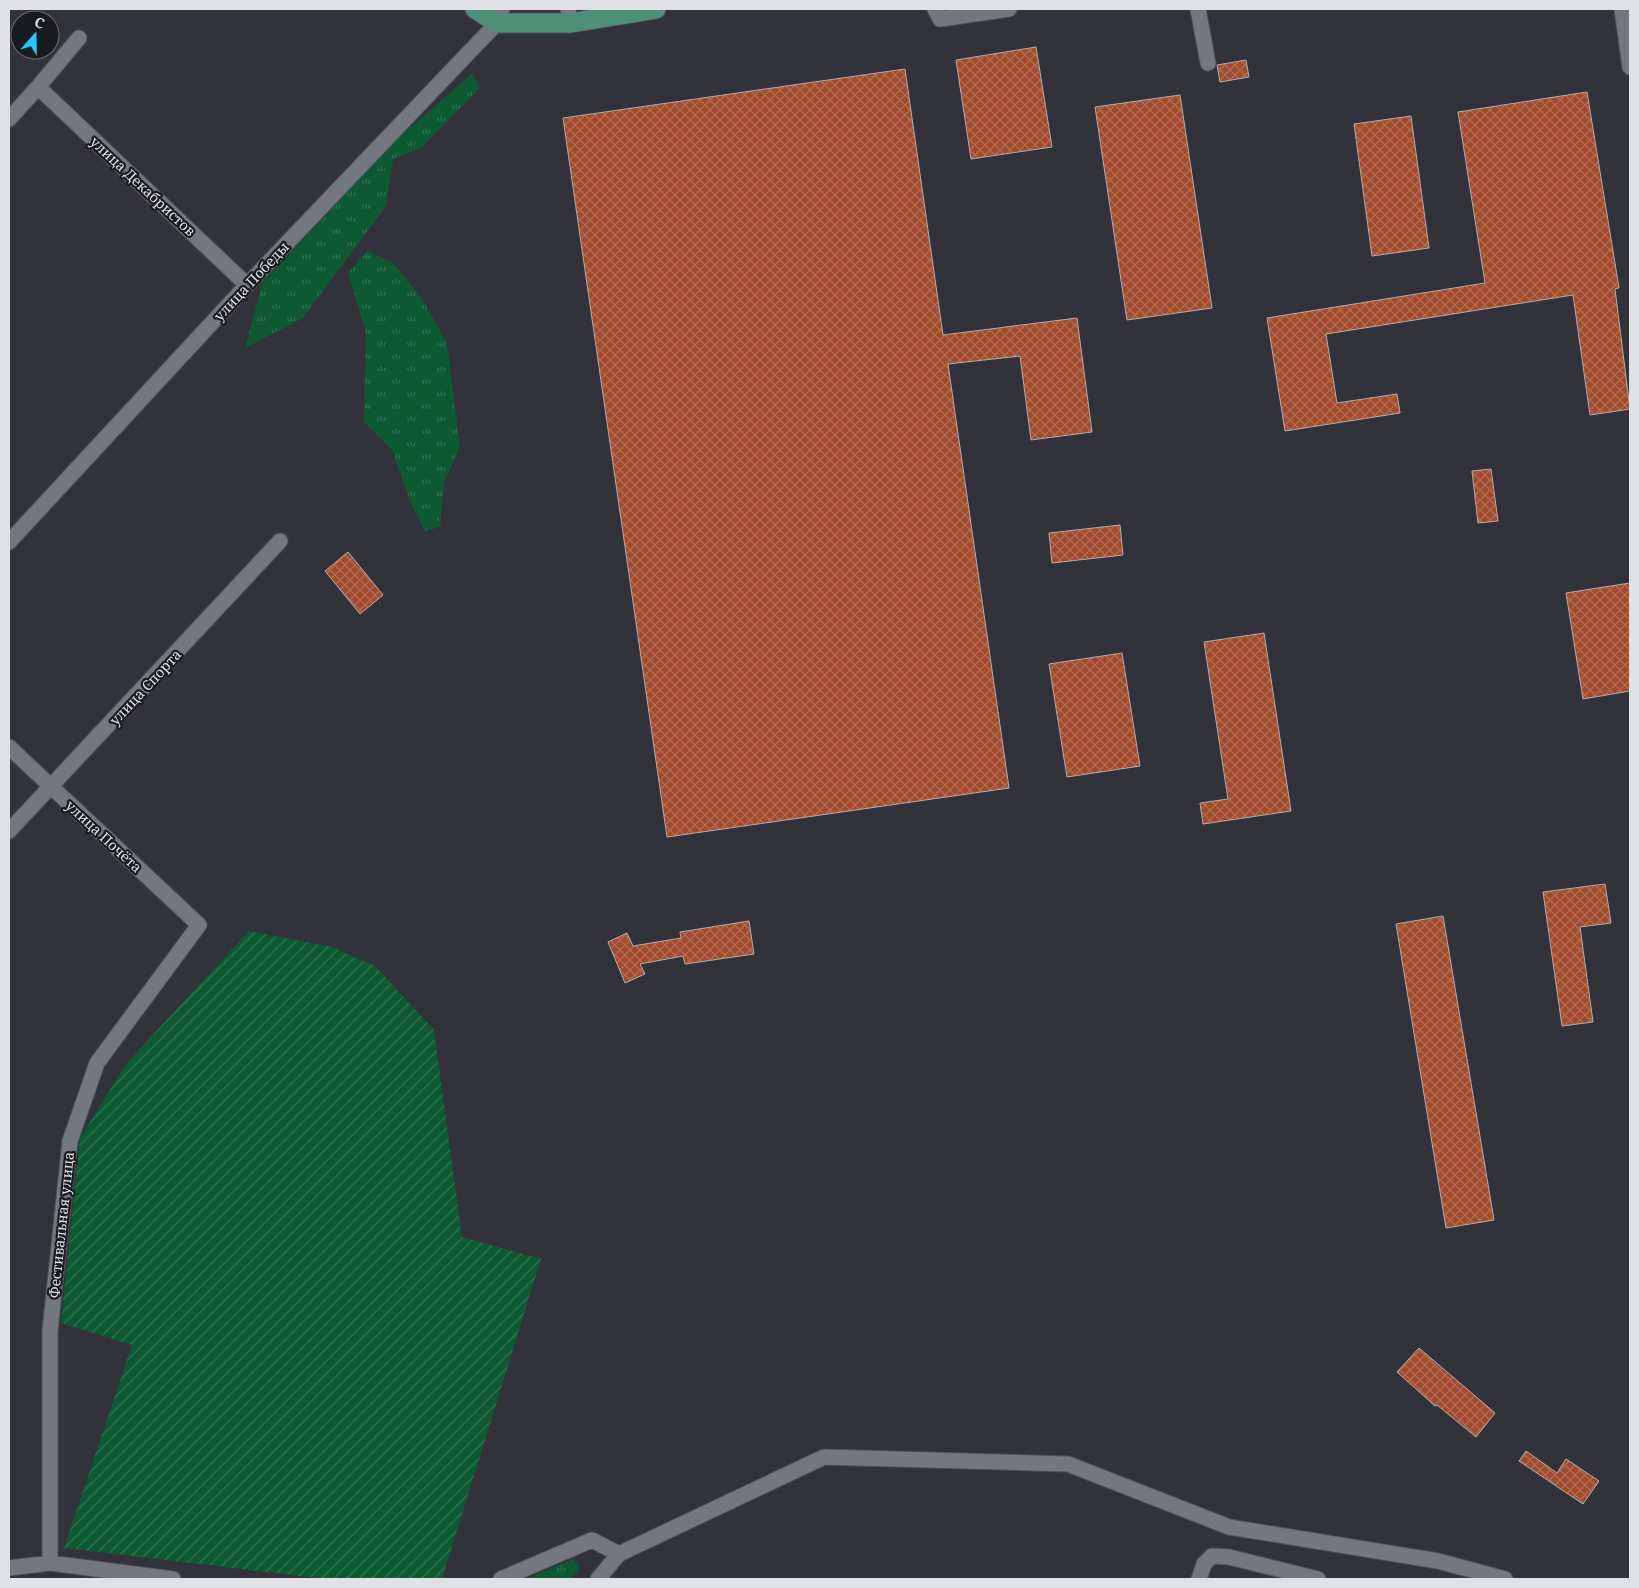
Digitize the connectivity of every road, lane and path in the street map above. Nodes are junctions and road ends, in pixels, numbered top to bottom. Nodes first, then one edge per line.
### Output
1 (475, 9) edge
2 (656, 9) edge
3 (935, 9) edge
4 (1009, 9) edge
5 (1198, 9) edge
6 (1622, 9) edge
7 (499, 16) edge
8 (569, 16) edge
9 (79, 38) dead end
10 (1208, 63) dead end
11 (1630, 67) edge
12 (38, 88) junction
13 (9, 119) edge
14 (247, 285) junction
15 (280, 541) dead end
16 (9, 542) edge
17 (9, 747) edge
18 (52, 787) junction
19 (9, 831) edge
20 (198, 925) joint
21 (619, 1554) junction
22 (50, 1563) junction
23 (9, 1568) edge
24 (173, 1579) edge
25 (501, 1579) edge
26 (598, 1579) edge
27 (1199, 1579) edge
28 (1318, 1579) edge
29 (1503, 1579) edge

1 - 7 main road
2 - 8 main road
3 - 4 street
5 - 10 street
6 - 11 street
7 - 8 main road
7 - 14 street, улица Победы
9 - 12 street
12 - 13 street
12 - 14 street, улица Декабристов
14 - 16 street, улица Победы
15 - 18 street, улица Спорта
17 - 18 street, улица Почёта
18 - 19 street, улица Спорта
18 - 20 street, улица Почёта
20 - 22 street, Фестивальная улица
21 - 25 street
21 - 26 street
21 - 29 street
22 - 23 street
22 - 24 street
27 - 28 street

